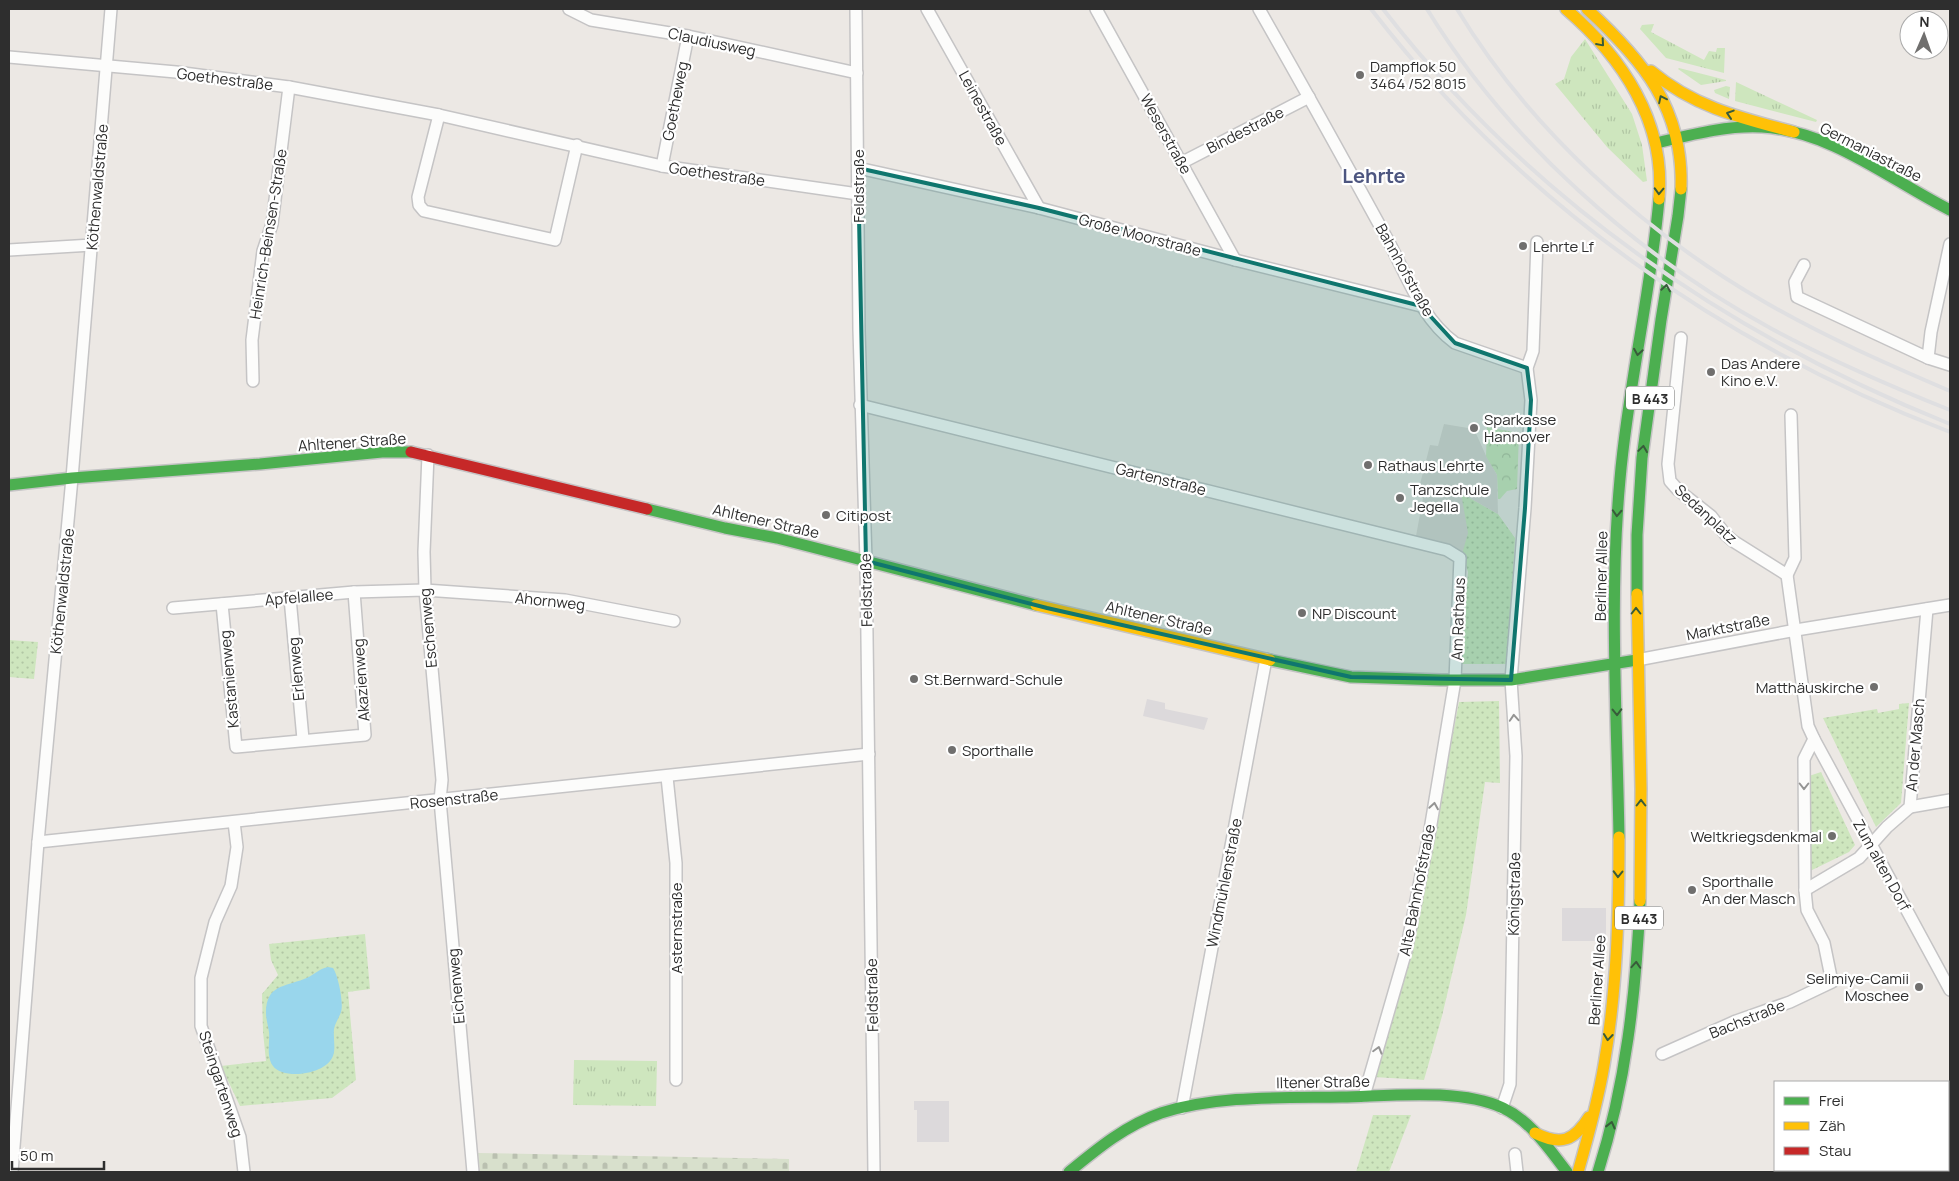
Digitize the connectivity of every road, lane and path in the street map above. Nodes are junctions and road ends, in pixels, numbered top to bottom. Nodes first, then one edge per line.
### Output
1 (111, 9) edge
2 (569, 9) edge
3 (856, 9) edge
4 (927, 9) edge
5 (1096, 9) edge
6 (1259, 9) edge
7 (1566, 9) edge
8 (1587, 9) edge
9 (688, 36) junction
10 (9, 57) edge
11 (1641, 62) junction
12 (106, 65) junction
13 (857, 73) junction
14 (288, 87) junction
15 (1309, 97) junction
16 (439, 115) junction
17 (1794, 132) junction
18 (1677, 138) junction
19 (1656, 143) junction
20 (577, 145) junction
21 (1181, 163) junction
22 (662, 166) junction
23 (858, 168) junction
24 (858, 194) junction
25 (1038, 208) junction
26 (1950, 210) edge
27 (1538, 242) dead end
28 (1950, 244) edge
29 (92, 245) junction
30 (9, 250) edge
31 (1235, 260) junction
32 (1804, 265) dead end
33 (1421, 306) junction
34 (1681, 338) dead end
35 (1928, 358) junction
36 (1950, 365) edge
37 (1527, 368) junction
38 (253, 381) dead end
39 (860, 405) junction
40 (1791, 415) dead end
41 (428, 455) junction
42 (72, 478) junction
43 (9, 485) edge
44 (1460, 558) joint
45 (866, 561) junction
46 (1787, 575) junction
47 (425, 590) junction
48 (354, 592) junction
49 (290, 598) junction
50 (222, 604) junction
51 (1950, 605) edge
52 (173, 608) dead end
53 (1927, 609) junction
54 (674, 621) dead end
55 (1796, 630) junction
56 (1266, 659) junction
57 (1636, 660) junction
58 (1616, 663) junction
59 (1455, 680) junction
60 (1511, 680) junction
61 (303, 739) junction
62 (1814, 740) junction
63 (869, 754) junction
64 (667, 777) junction
65 (440, 800) junction
66 (1950, 800) edge
67 (1910, 806) junction
68 (234, 822) junction
69 (38, 842) junction
70 (1870, 845) junction
71 (1805, 890) junction
72 (1950, 990) edge
73 (1662, 1054) dead end
74 (676, 1080) dead end
75 (1599, 1093) junction
76 (1364, 1096) junction
77 (1182, 1108) junction
78 (1502, 1108) junction
79 (1535, 1133) junction
80 (1515, 1154) dead end
81 (12, 1172) edge
82 (244, 1172) edge
83 (473, 1172) edge
84 (874, 1172) edge
85 (1070, 1172) edge
86 (1516, 1172) edge
87 (1567, 1172) edge
88 (1578, 1172) edge
89 (1598, 1172) edge

1 - 12 street, Köthenwaldstraße
2 - 9 street, Claudiusweg
3 - 13 street, Feldstraße
4 - 25 street, Leinestraße
5 - 21 street, Weserstraße
6 - 15 street, Bahnhofstraße
7 -> 19 main road, Berliner Allee / B 443
8 - 11 main road, B 443
9 - 13 street, Claudiusweg
9 - 22 street, Goetheweg
10 - 12 street, Goethestraße
17 -> 11 main road
18 -> 11 main road, B 443
12 - 14 street, Goethestraße
12 - 29 street, Köthenwaldstraße
13 - 23 street, Feldstraße
14 - 16 street, Goethestraße
14 - 38 street, Heinrich-Beinsen-Straße
15 - 21 street, Bindestraße
15 - 33 street, Bahnhofstraße
16 - 20 street, Goethestraße
16 - 20 street
17 - 18 main road, Germaniastraße
17 - 26 main road, Germaniastraße
18 - 19 main road, Germaniastraße
57 -> 18 main road, B 443
19 -> 58 main road, Berliner Allee / B 443
20 - 22 street, Goethestraße
21 - 31 street, Weserstraße
22 - 24 street, Goethestraße
23 - 24 street, Feldstraße
23 - 25 street, Große Moorstraße
24 - 39 street, Feldstraße
25 - 31 street, Große Moorstraße
27 - 37 street
28 - 35 street
29 - 30 street
29 - 42 street, Köthenwaldstraße
31 - 33 street, Große Moorstraße
32 - 35 street
33 - 37 street, Bahnhofstraße
34 - 46 street, Sedanplatz
35 - 36 street
37 - 60 street
39 - 44 street, Gartenstraße
39 - 45 street, Feldstraße
40 - 46 street
41 - 42 main road, Ahltener Straße
41 - 45 main road, Ahltener Straße
41 - 47 street, Eschenweg
42 - 43 main road, Ahltener Straße
42 - 69 street, Köthenwaldstraße
44 - 59 street, Am Rathaus
45 - 56 main road, Ahltener Straße
45 - 63 street, Feldstraße
46 - 55 street
47 - 48 street, Apfelallee
47 - 54 street, Ahornweg
47 - 65 street, Eschenweg
48 - 49 street, Apfelallee
48 - 61 street, Akazienweg
49 - 50 street, Apfelallee
49 - 61 street, Erlenweg
50 - 52 street, Apfelallee
50 - 61 street, Kastanienweg
51 - 53 street, Marktstraße
53 - 55 street, Marktstraße
53 - 67 street, An der Masch
55 - 57 street, Marktstraße
55 - 62 street
56 - 59 main road, Ahltener Straße
56 - 77 street, Windmühlenstraße
57 - 58 main road, Marktstraße
89 -> 57 main road, B 443
58 - 60 main road, Marktstraße
58 -> 75 main road, Berliner Allee / B 443
59 - 60 main road, Ahltener Straße
76 -> 59 street, Alte Bahnhofstraße
78 -> 60 street, Königstraße
62 - 70 street, Zum alten Dorf
62 -> 71 street
63 - 64 street, Rosenstraße
63 - 84 street, Feldstraße
64 - 65 street, Rosenstraße
64 - 74 street, Asternstraße
65 - 68 street, Rosenstraße
65 - 83 street, Eichenweg
66 - 67 street
67 - 70 street, An der Masch
68 - 69 street, Rosenstraße
68 - 82 street, Steingartenweg
69 - 81 street, Köthenwaldstraße
70 - 71 street, An der Masch
70 - 72 street, Zum alten Dorf
71 - 73 street, Bachstraße
75 - 79 main road
75 - 88 main road, Berliner Allee / B 443
76 - 77 main road, Iltener Straße
76 - 78 main road, Iltener Straße
77 - 85 main road, Iltener Straße
78 - 79 main road, Iltener Straße
79 - 87 main road, Iltener Straße
80 - 86 street

